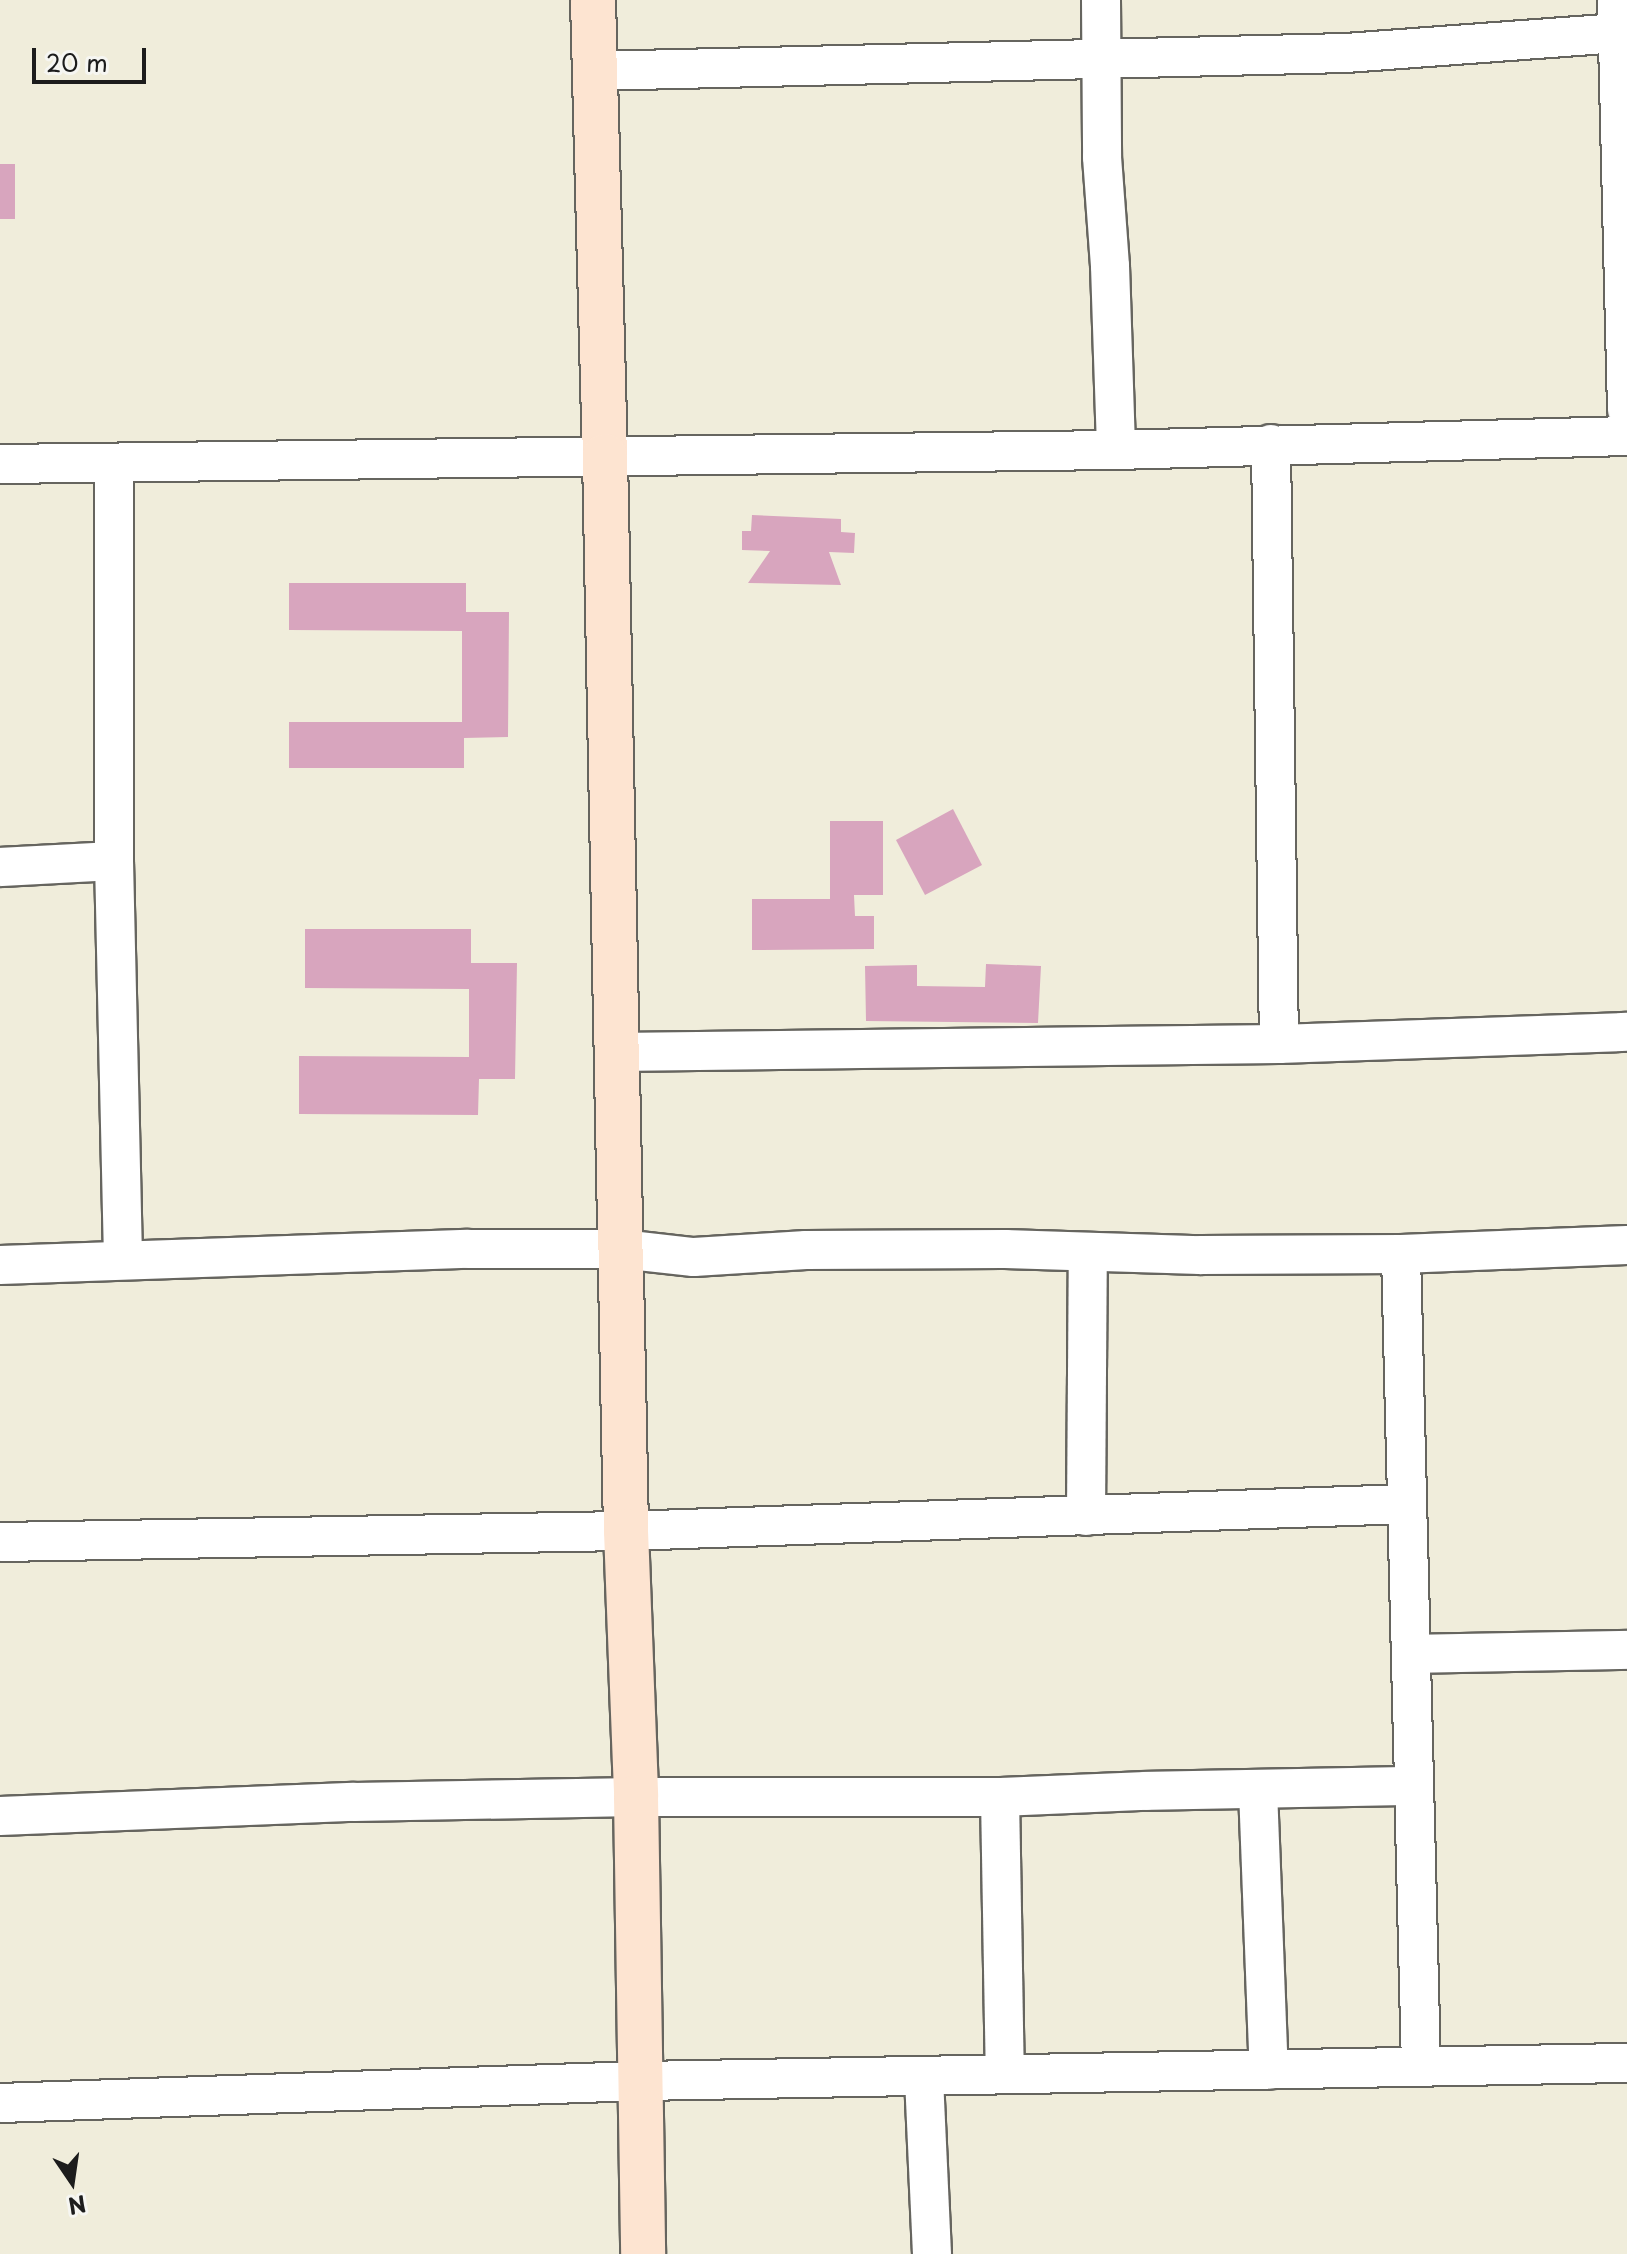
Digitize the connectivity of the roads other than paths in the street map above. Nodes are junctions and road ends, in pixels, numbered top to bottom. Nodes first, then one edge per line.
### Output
1 (593, 0) edge
2 (1101, 0) edge
3 (1617, 17) edge
4 (1101, 57) junction
5 (594, 71) junction
6 (1624, 121) edge
7 (1627, 410) edge
8 (1627, 436) edge
9 (1271, 444) junction
10 (1116, 450) junction
11 (605, 456) junction
12 (114, 463) junction
13 (0, 464) edge
14 (114, 861) junction
15 (0, 867) edge
16 (1627, 1032) edge
17 (1279, 1044) junction
18 (616, 1052) junction
19 (1627, 1245) edge
20 (621, 1249) junction
21 (1088, 1253) junction
22 (1401, 1254) junction
23 (123, 1260) junction
24 (0, 1265) edge
25 (1406, 1504) junction
26 (1086, 1516) junction
27 (626, 1531) junction
28 (0, 1542) edge
29 (1627, 1650) edge
30 (1413, 1654) junction
31 (1413, 1786) junction
32 (1258, 1790) junction
33 (636, 1797) junction
34 (1000, 1797) junction
35 (0, 1816) edge
36 (1627, 2063) edge
37 (1421, 2067) junction
38 (1269, 2070) junction
39 (1005, 2074) junction
40 (924, 2078) junction
41 (641, 2081) junction
42 (0, 2103) edge
43 (643, 2254) edge
44 (932, 2254) edge

1 - 5 street
2 - 4 street
3 - 4 street
3 - 6 street
4 - 5 street
4 - 10 street
5 - 11 street
6 - 7 street
8 - 9 street
9 - 10 street
9 - 17 street
10 - 11 street
11 - 12 street
11 - 18 street
12 - 13 street
12 - 14 street
14 - 15 street
14 - 23 street
16 - 17 street
17 - 18 street
18 - 20 street
19 - 22 street
20 - 21 street
20 - 23 street
20 - 27 street
21 - 22 street
21 - 26 street
22 - 25 street
23 - 24 street
25 - 26 street
25 - 30 street
26 - 27 street
27 - 28 street
27 - 33 street
29 - 30 street
30 - 31 street
31 - 32 street
31 - 37 street
32 - 34 street
32 - 38 street
33 - 34 street
33 - 35 street
33 - 41 street
34 - 39 street
36 - 37 street
37 - 38 street
38 - 39 street
39 - 40 street
40 - 41 street
40 - 44 street
41 - 42 street
41 - 43 street

